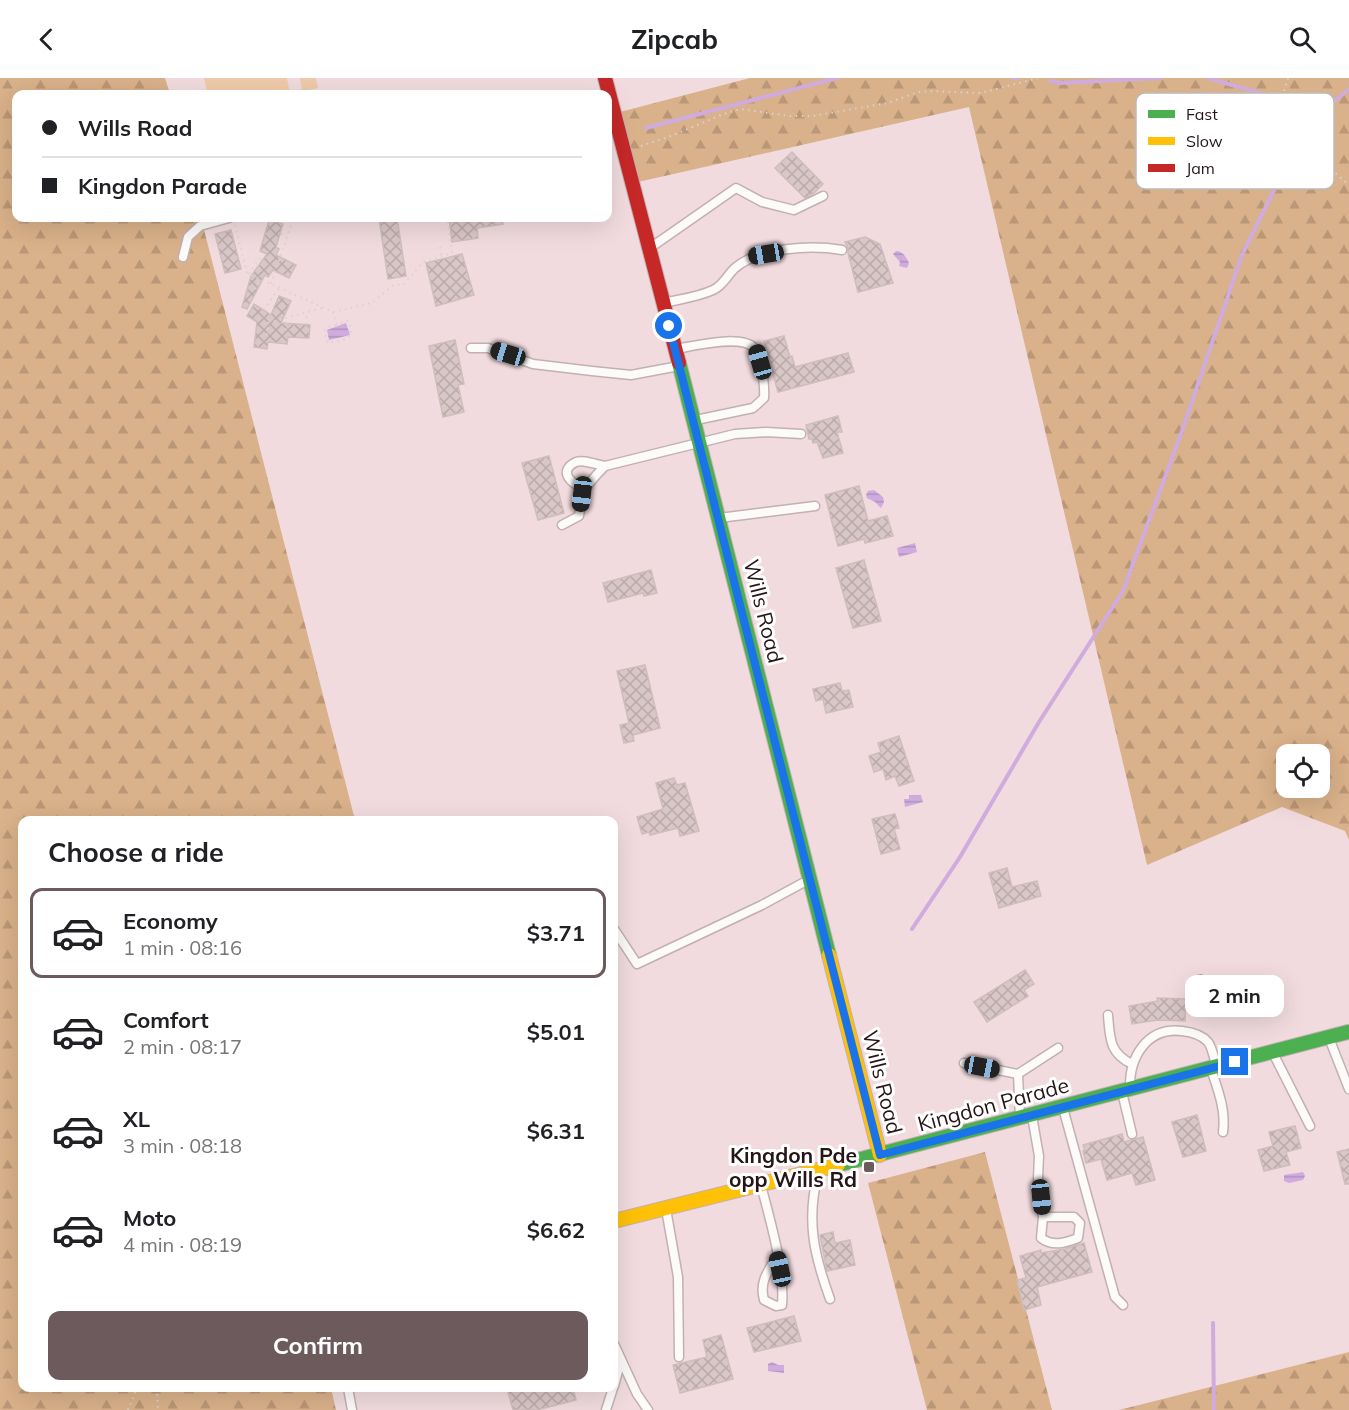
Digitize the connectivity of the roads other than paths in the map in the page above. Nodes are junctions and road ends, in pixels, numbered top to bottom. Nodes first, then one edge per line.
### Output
1 (612, 105) edge
2 (823, 196) dead end
3 (216, 222) edge
4 (649, 249) junction
5 (842, 250) dead end
6 (183, 257) dead end
7 (663, 303) junction
8 (471, 348) dead end
9 (675, 349) junction
10 (680, 366) junction
11 (694, 421) junction
12 (801, 434) dead end
13 (700, 444) junction
14 (605, 466) junction
15 (586, 488) junction
16 (815, 506) dead end
17 (719, 519) junction
18 (562, 525) dead end
19 (810, 879) junction
20 (618, 935) edge
21 (1108, 1015) dead end
22 (1348, 1032) edge
23 (1329, 1037) junction
24 (1058, 1048) dead end
25 (1273, 1052) junction
26 (964, 1063) dead end
27 (1132, 1064) junction
28 (1214, 1068) junction
29 (1018, 1074) junction
30 (1349, 1089) edge
31 (1126, 1091) junction
32 (1063, 1107) junction
33 (1026, 1117) junction
34 (1310, 1126) dead end
35 (1224, 1132) dead end
36 (1132, 1134) dead end
37 (880, 1155) junction
38 (818, 1171) junction
39 (761, 1185) junction
40 (666, 1208) junction
41 (1043, 1217) junction
42 (618, 1221) edge
43 (777, 1256) junction
44 (830, 1299) dead end
45 (1123, 1305) dead end
46 (618, 1353) edge
47 (680, 1357) dead end
48 (621, 1360) junction
49 (618, 1370) edge
50 (349, 1392) edge
51 (611, 1392) edge
52 (352, 1410) edge
53 (606, 1410) edge
54 (648, 1410) edge

1 - 4 street, Wills Road
2 - 4 lane
3 - 6 lane
4 - 7 street, Wills Road
5 - 7 lane
7 - 9 street, Wills Road
8 - 10 lane
9 - 10 street, Wills Road
9 - 11 lane
10 - 11 street, Wills Road
11 - 13 street, Wills Road
12 - 13 lane
13 - 14 lane
13 - 17 street, Wills Road
14 - 15 lane
14 - 15 lane
15 - 18 lane
16 - 17 lane
17 - 19 street, Wills Road
19 - 20 lane
19 - 37 street, Wills Road
21 - 27 lane
22 - 23 street, Kingdon Parade
23 - 25 street, Kingdon Parade
23 - 30 lane
24 - 29 lane
25 - 28 street, Kingdon Parade
25 - 34 lane
26 - 29 lane
27 - 28 lane
27 - 31 lane
28 - 31 street, Kingdon Parade
28 - 35 lane
29 - 33 lane
31 - 32 street, Kingdon Parade
31 - 36 lane
32 - 33 street, Kingdon Parade
32 - 45 lane
33 - 37 street, Kingdon Parade
33 - 41 lane
37 - 38 street, Kingdon Parade
38 - 39 street, Kingdon Parade
38 - 44 lane
39 - 40 street, Kingdon Parade
39 - 43 lane
40 - 42 street, Kingdon Parade
40 - 47 lane
41 - 41 lane
43 - 43 lane
46 - 48 lane
48 - 49 lane
48 - 54 lane
50 - 52 lane
51 - 53 lane

